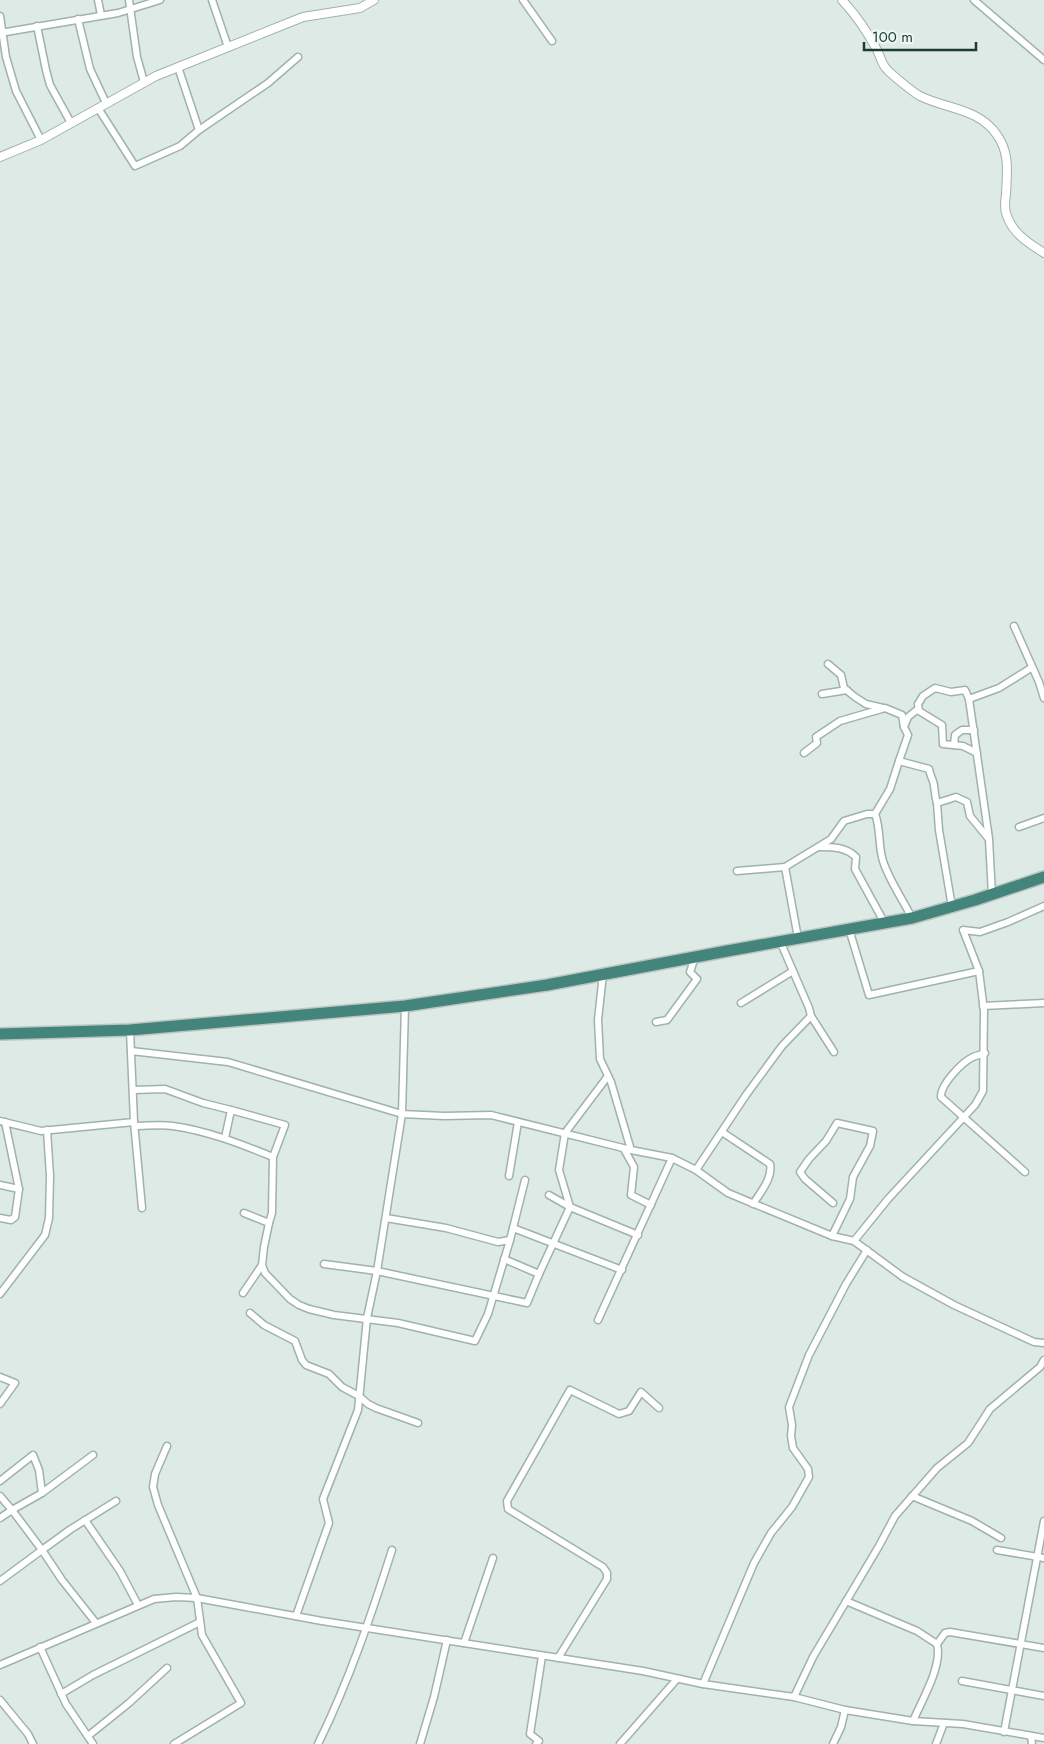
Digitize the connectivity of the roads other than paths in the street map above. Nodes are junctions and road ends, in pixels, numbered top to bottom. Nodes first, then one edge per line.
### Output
1 (98, 0) edge
2 (129, 0) edge
3 (160, 0) edge
4 (212, 0) edge
5 (374, 0) edge
6 (522, 0) edge
7 (842, 0) edge
8 (974, 0) edge
9 (130, 9) junction
10 (0, 16) edge
11 (101, 16) junction
12 (78, 19) junction
13 (37, 26) junction
14 (1, 33) edge
15 (552, 41) dead end
16 (228, 47) junction
17 (298, 57) dead end
18 (1044, 60) edge
19 (178, 67) junction
20 (144, 82) junction
21 (106, 103) junction
22 (98, 108) junction
23 (72, 123) junction
24 (199, 130) junction
25 (41, 140) junction
26 (0, 156) edge
27 (1044, 253) edge
28 (1014, 626) dead end
29 (828, 664) dead end
30 (1031, 668) junction
31 (847, 690) junction
32 (822, 694) dead end
33 (1044, 698) edge
34 (969, 699) junction
35 (885, 708) junction
36 (918, 709) junction
37 (904, 727) junction
38 (974, 730) junction
39 (954, 745) junction
40 (804, 753) dead end
41 (977, 753) junction
42 (899, 761) junction
43 (936, 803) junction
44 (875, 814) junction
45 (1044, 818) edge
46 (1019, 827) dead end
47 (989, 839) junction
48 (820, 847) junction
49 (785, 867) junction
50 (737, 871) dead end
51 (1044, 877) edge
52 (992, 895) junction
53 (1044, 906) edge
54 (952, 907) junction
55 (912, 918) junction
56 (884, 922) junction
57 (848, 929) junction
58 (798, 938) junction
59 (780, 941) junction
60 (695, 957) junction
61 (793, 971) junction
62 (979, 971) junction
63 (603, 974) junction
64 (741, 1003) dead end
65 (1044, 1003) edge
66 (405, 1006) junction
67 (984, 1006) junction
68 (811, 1016) junction
69 (656, 1022) dead end
70 (130, 1030) junction
71 (0, 1034) edge
72 (131, 1051) junction
73 (834, 1052) dead end
74 (985, 1053) junction
75 (608, 1076) junction
76 (133, 1090) junction
77 (231, 1110) junction
78 (402, 1114) junction
79 (963, 1118) junction
80 (2, 1122) edge
81 (518, 1122) junction
82 (134, 1124) junction
83 (47, 1130) junction
84 (722, 1132) junction
85 (565, 1133) junction
86 (225, 1138) junction
87 (628, 1150) junction
88 (273, 1157) junction
89 (672, 1158) junction
90 (696, 1170) junction
91 (1025, 1172) dead end
92 (509, 1176) dead end
93 (525, 1180) dead end
94 (0, 1185) edge
95 (19, 1189) junction
96 (550, 1194) dead end
97 (833, 1203) dead end
98 (753, 1204) junction
99 (651, 1205) junction
100 (570, 1207) junction
101 (142, 1208) dead end
102 (244, 1213) dead end
103 (0, 1218) edge
104 (386, 1218) junction
105 (270, 1223) junction
106 (513, 1228) junction
107 (638, 1235) junction
108 (832, 1236) junction
109 (510, 1240) junction
110 (854, 1241) junction
111 (554, 1243) junction
112 (867, 1250) junction
113 (504, 1259) junction
114 (324, 1264) dead end
115 (262, 1266) junction
116 (622, 1270) junction
117 (377, 1271) junction
118 (539, 1274) junction
119 (242, 1293) dead end
120 (0, 1294) edge
121 (493, 1297) junction
122 (250, 1313) dead end
123 (367, 1318) junction
124 (598, 1320) dead end
125 (1044, 1343) edge
126 (1044, 1360) edge
127 (0, 1376) edge
128 (359, 1396) junction
129 (0, 1404) edge
130 (659, 1408) dead end
131 (418, 1423) dead end
132 (167, 1446) dead end
133 (93, 1455) dead end
134 (0, 1481) edge
135 (42, 1493) junction
136 (0, 1496) edge
137 (912, 1496) junction
138 (116, 1501) dead end
139 (12, 1510) junction
140 (0, 1518) edge
141 (85, 1520) junction
142 (1044, 1521) edge
143 (1001, 1538) dead end
144 (42, 1550) junction
145 (392, 1550) dead end
146 (997, 1550) dead end
147 (1041, 1557) edge
148 (492, 1558) dead end
149 (0, 1582) edge
150 (197, 1598) junction
151 (846, 1601) junction
152 (138, 1605) junction
153 (296, 1616) junction
154 (200, 1622) junction
155 (96, 1623) junction
156 (367, 1628) junction
157 (447, 1640) junction
158 (464, 1643) junction
159 (937, 1644) junction
160 (1021, 1644) junction
161 (40, 1647) junction
162 (1044, 1648) edge
163 (542, 1656) junction
164 (558, 1658) junction
165 (0, 1665) edge
166 (167, 1668) dead end
167 (677, 1678) junction
168 (962, 1681) dead end
169 (703, 1684) junction
170 (1012, 1690) junction
171 (61, 1694) junction
172 (1044, 1696) edge
173 (794, 1697) junction
174 (0, 1700) edge
175 (845, 1710) junction
176 (913, 1721) junction
177 (944, 1723) junction
178 (1004, 1732) junction
179 (88, 1736) junction
180 (1031, 1736) junction
181 (1044, 1738) edge
182 (33, 1744) edge
183 (93, 1744) edge
184 (174, 1744) edge
185 (318, 1744) edge
186 (420, 1744) edge
187 (536, 1744) edge
188 (620, 1744) edge
189 (833, 1744) edge
190 (936, 1744) edge
191 (1032, 1744) edge

1 - 11 street
2 - 9 street
3 - 9 street
4 - 16 street
5 - 16 street
6 - 15 street
7 - 27 street
8 - 18 street
9 - 11 street
9 - 20 street
10 - 14 street
11 - 12 street
12 - 13 street
12 - 21 street
13 - 14 street
13 - 23 street
14 - 25 street
16 - 19 street
17 - 24 street
19 - 20 street
19 - 24 street
20 - 21 street
21 - 22 street
22 - 23 street
22 - 24 street
23 - 25 street
25 - 26 street
28 - 30 street
29 - 31 street
30 - 33 street
30 - 34 street
31 - 32 street
31 - 35 street
34 - 36 street
34 - 38 street
35 - 37 street
35 - 40 street
36 - 37 street
36 - 39 street
37 - 42 street
38 - 39 street
38 - 41 street
39 - 41 street
41 - 47 street
42 - 43 street
42 - 44 street
43 - 47 street
43 - 54 street
44 - 48 street
44 - 55 street
45 - 46 street
47 - 52 street
48 - 49 street
48 - 56 street
49 - 50 street
49 - 58 street
51 - 52 highway
52 - 54 highway
53 - 62 street
54 - 55 highway
55 - 56 highway
56 - 57 highway
57 - 58 highway
57 - 62 street
58 - 59 highway
59 - 60 highway
59 - 61 street
60 - 63 highway
60 - 69 street
61 - 64 street
61 - 68 street
62 - 67 street
63 - 66 highway
63 - 75 street
65 - 67 street
66 - 70 highway
66 - 78 street
67 - 74 street
68 - 73 street
68 - 84 street
70 - 71 highway
70 - 72 street
72 - 76 street
72 - 78 street
74 - 79 street
74 - 79 street
75 - 85 street
75 - 87 street
76 - 77 street
76 - 82 street
77 - 86 street
77 - 88 street
78 - 81 street
78 - 104 street
79 - 91 street
79 - 110 street
80 - 83 street
80 - 95 street
81 - 85 street
81 - 92 street
82 - 83 street
82 - 86 street
82 - 101 street
83 - 120 street
84 - 90 street
84 - 98 street
85 - 87 street
85 - 100 street
86 - 88 street
87 - 89 street
87 - 99 street
88 - 105 street
89 - 90 street
89 - 99 street
90 - 98 street
93 - 106 street
94 - 95 street
95 - 103 street
96 - 100 street
97 - 108 street
98 - 108 street
99 - 107 street
100 - 107 street
100 - 111 street
102 - 105 street
104 - 109 street
104 - 117 street
105 - 115 street
106 - 109 street
106 - 111 street
107 - 116 street
108 - 110 street
109 - 113 street
110 - 112 street
111 - 116 street
111 - 118 street
112 - 125 street
112 - 169 street
113 - 118 street
113 - 121 street
114 - 117 street
115 - 119 street
115 - 123 street
116 - 124 street
117 - 121 street
117 - 123 street
118 - 121 street
121 - 123 street
122 - 128 street
123 - 128 street
126 - 137 street
127 - 129 street
128 - 131 street
128 - 153 street
130 - 164 street
132 - 150 street
133 - 135 street
134 - 135 street
135 - 139 street
136 - 139 street
137 - 143 street
137 - 151 street
138 - 141 street
139 - 140 street
139 - 144 street
141 - 144 street
141 - 152 street
142 - 147 street
144 - 149 street
144 - 155 street
145 - 156 street
146 - 147 street
147 - 160 street
148 - 158 street
150 - 152 street
150 - 153 street
150 - 154 street
151 - 159 street
151 - 173 street
152 - 155 street
153 - 156 street
154 - 171 street
154 - 184 street
155 - 161 street
156 - 157 street
156 - 185 street
157 - 158 street
157 - 186 street
158 - 163 street
159 - 160 street
159 - 176 street
160 - 162 street
160 - 170 street
161 - 165 street
161 - 171 street
163 - 164 street
163 - 187 street
164 - 167 street
166 - 179 street
167 - 169 street
167 - 188 street
168 - 170 street
169 - 173 street
170 - 172 street
170 - 178 street
171 - 179 street
173 - 175 street
174 - 182 street
175 - 176 street
175 - 189 street
176 - 177 street
177 - 178 street
177 - 190 street
178 - 180 street
179 - 183 street
180 - 181 street
180 - 191 street

